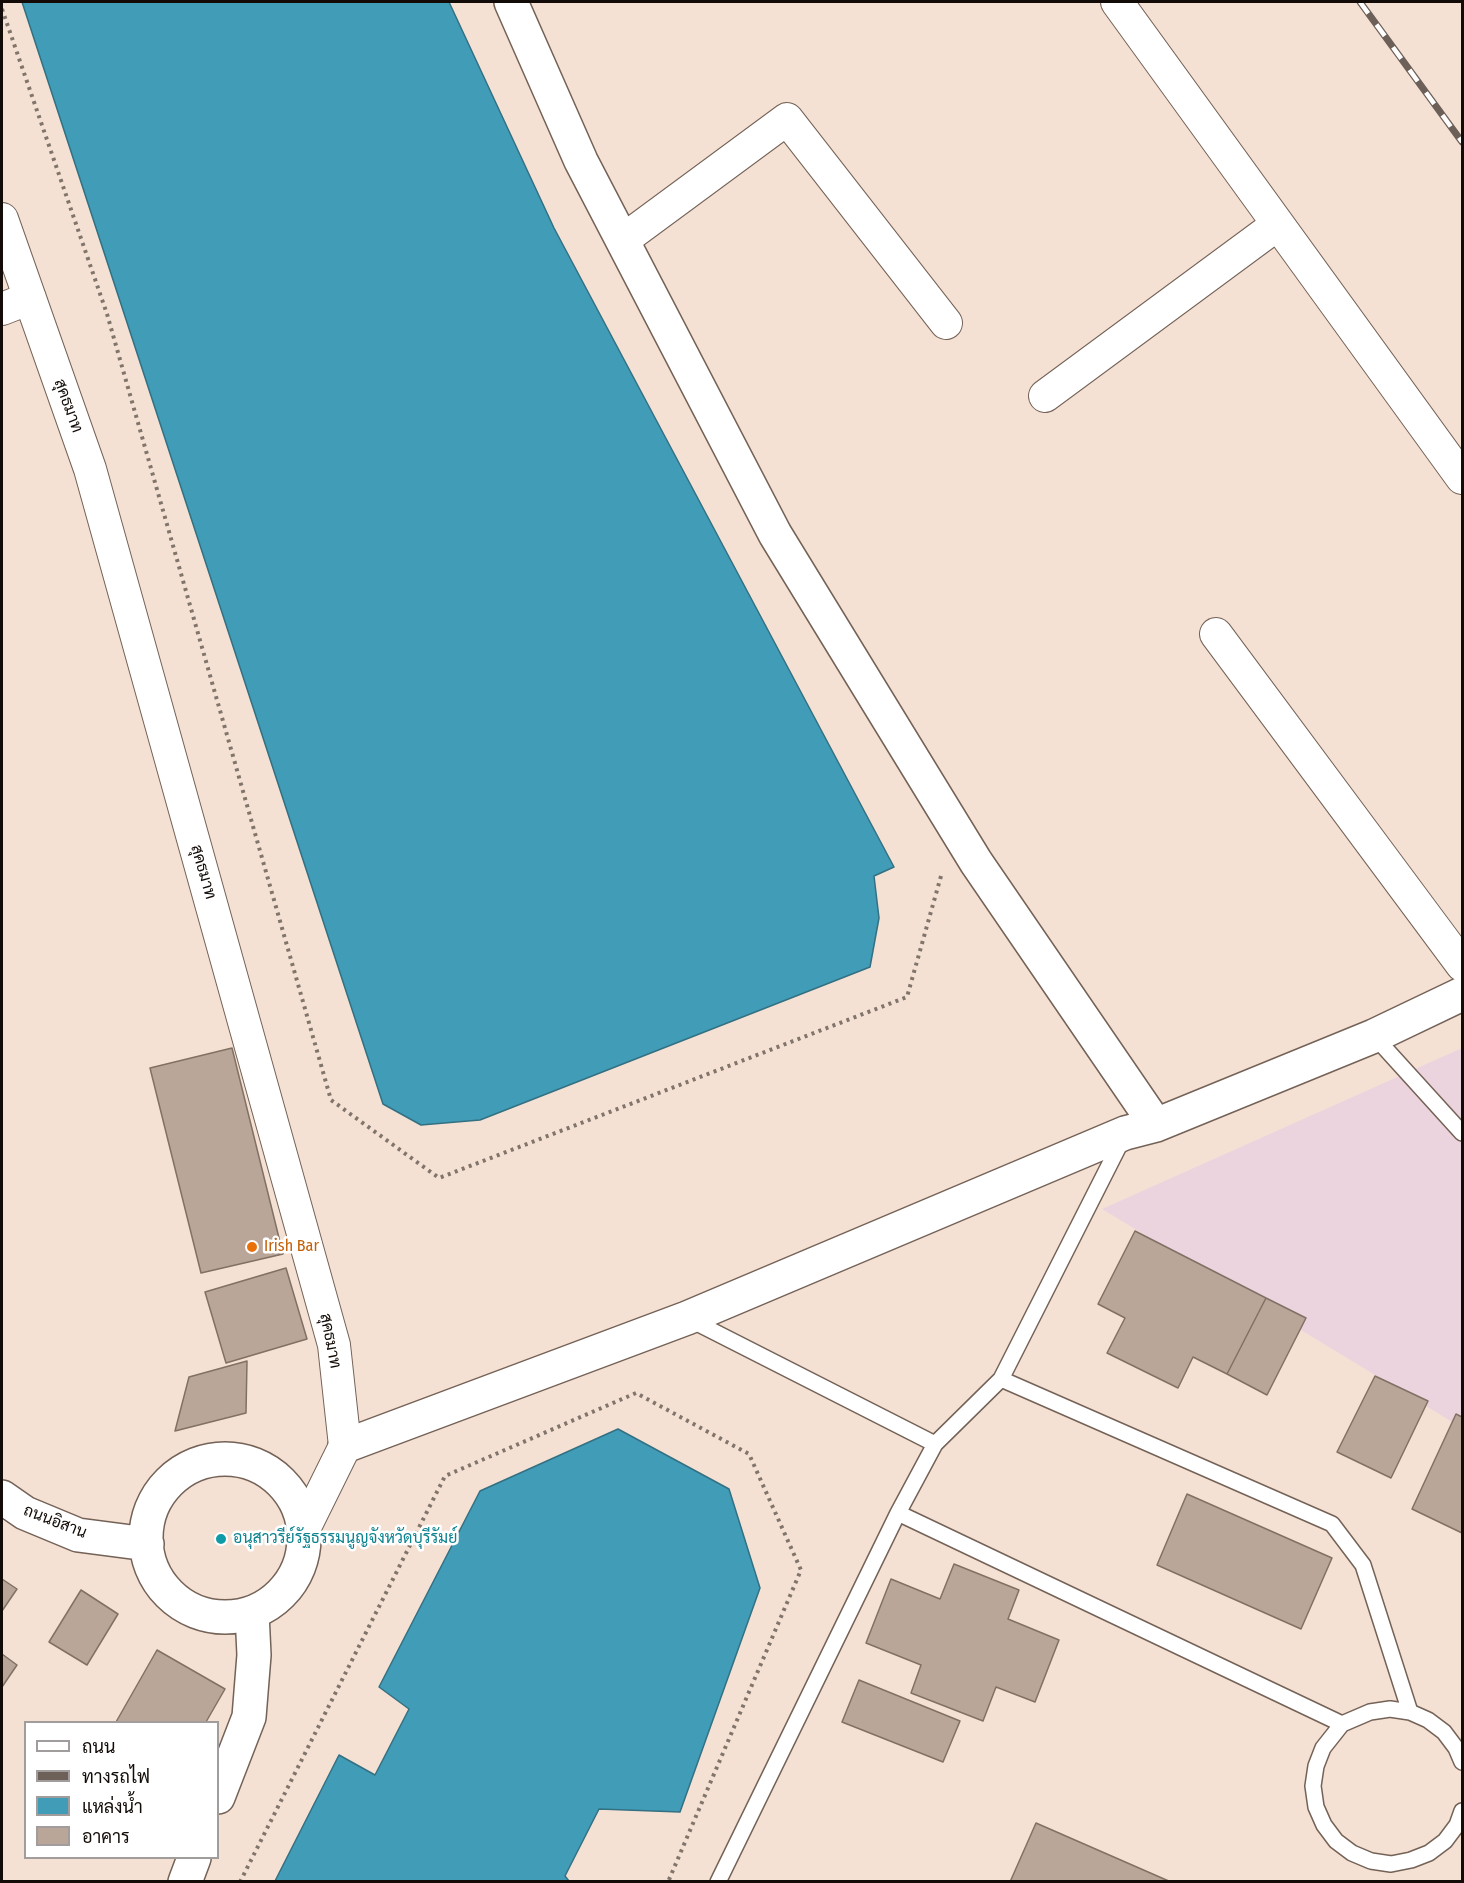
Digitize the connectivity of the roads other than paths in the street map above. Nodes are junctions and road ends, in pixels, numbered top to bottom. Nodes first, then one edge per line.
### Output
1 (511, 2) edge
2 (1118, 2) edge
3 (2, 219) edge
4 (1278, 224) junction
5 (623, 240) junction
6 (16, 304) edge
7 (946, 323) dead end
8 (1045, 396) dead end
9 (1462, 478) edge
10 (1216, 634) dead end
11 (1462, 965) edge
12 (1462, 994) edge
13 (1374, 1036) junction
14 (1141, 1129) junction
15 (1462, 1133) edge
16 (687, 1318) junction
17 (1001, 1379) junction
18 (936, 1444) junction
19 (345, 1446) junction
20 (2, 1497) edge
21 (898, 1513) junction
22 (304, 1529) junction
23 (147, 1544) junction
24 (252, 1613) junction
25 (1410, 1712) junction
26 (1342, 1724) junction
27 (1462, 1762) edge
28 (219, 1794) edge
29 (1461, 1822) edge
30 (193, 1859) edge
31 (185, 1881) edge
32 (718, 1881) edge

1 - 5 street
2 - 4 street
3 - 6 street, สุคธมาท
4 - 8 street
4 - 9 street
5 - 7 street
5 - 14 street
6 - 19 street, สุคธมาท
10 - 11 street
12 - 13 street
13 - 14 street
13 - 15 lane
14 - 16 street
14 - 17 lane
16 - 18 lane
16 - 19 street
17 - 18 lane
17 - 25 lane
18 - 21 lane
19 - 22 street
20 - 23 street, ถนนอิสาน
21 - 26 lane
21 - 32 lane
22 - 23 street
22 - 24 street
23 - 24 street
24 - 28 street
25 - 26 lane
25 - 27 lane
26 - 29 lane
30 - 31 street

